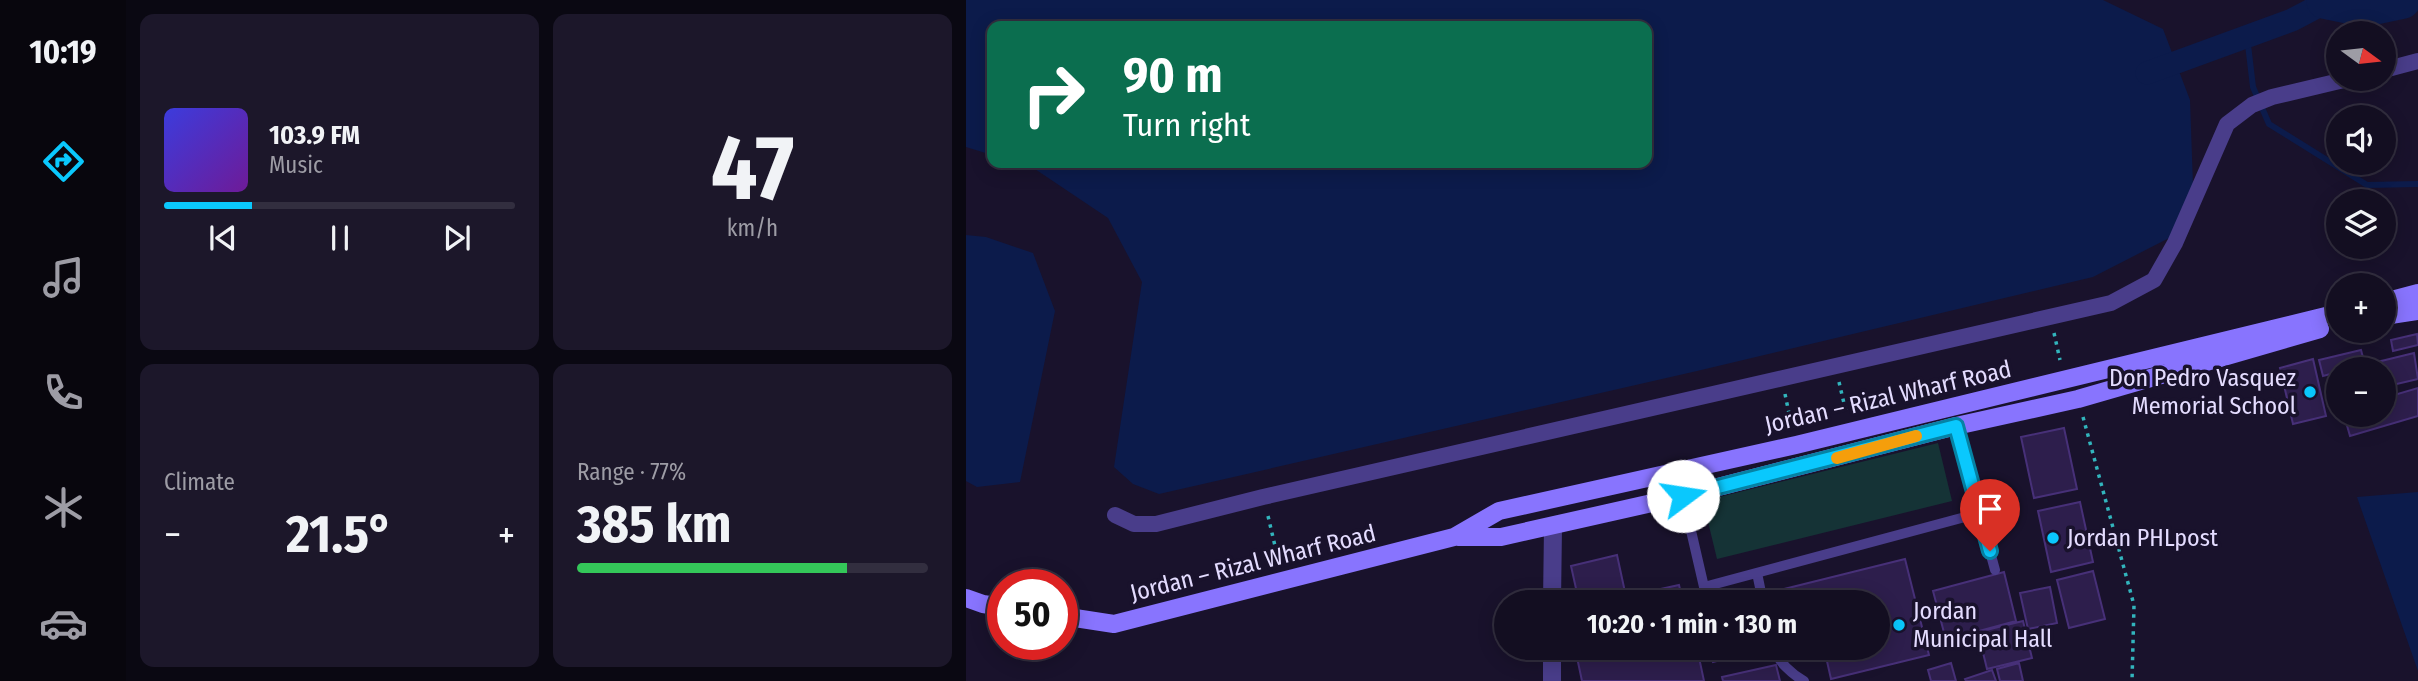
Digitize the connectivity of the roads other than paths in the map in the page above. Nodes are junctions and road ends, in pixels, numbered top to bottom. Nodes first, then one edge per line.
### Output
1 (2418, 61) edge
2 (2396, 67) edge
3 (2326, 84) edge
4 (2418, 293) edge
5 (2396, 299) edge
6 (2418, 311) edge
7 (2396, 314) edge
8 (2326, 316) edge
9 (2326, 327) edge
10 (1956, 426) junction
11 (1683, 496) junction
12 (1979, 513) junction
13 (1115, 515) dead end
14 (1553, 527) junction
15 (1454, 537) junction
16 (1995, 570) dead end
17 (1756, 573) junction
18 (1552, 590) edge
19 (1760, 590) edge
20 (966, 598) edge
21 (987, 604) edge
22 (1078, 618) edge
23 (1552, 660) edge
24 (1780, 660) edge
25 (1552, 681) edge
26 (1804, 681) edge

1 - 2 street
3 - 13 street
4 - 5 main road
6 - 7 main road
8 - 15 main road, Jordan – Rizal Wharf Road
9 - 10 main road, Jordan – Rizal Wharf Road
10 - 11 main road, Jordan – Rizal Wharf Road
10 - 12 lane
11 - 14 main road, Jordan – Rizal Wharf Road
11 - 17 lane
12 - 16 lane
12 - 17 lane
14 - 15 main road, Jordan – Rizal Wharf Road
14 - 18 street
15 - 22 main road, Jordan – Rizal Wharf Road
17 - 19 lane
20 - 21 main road
23 - 25 street
24 - 26 lane

